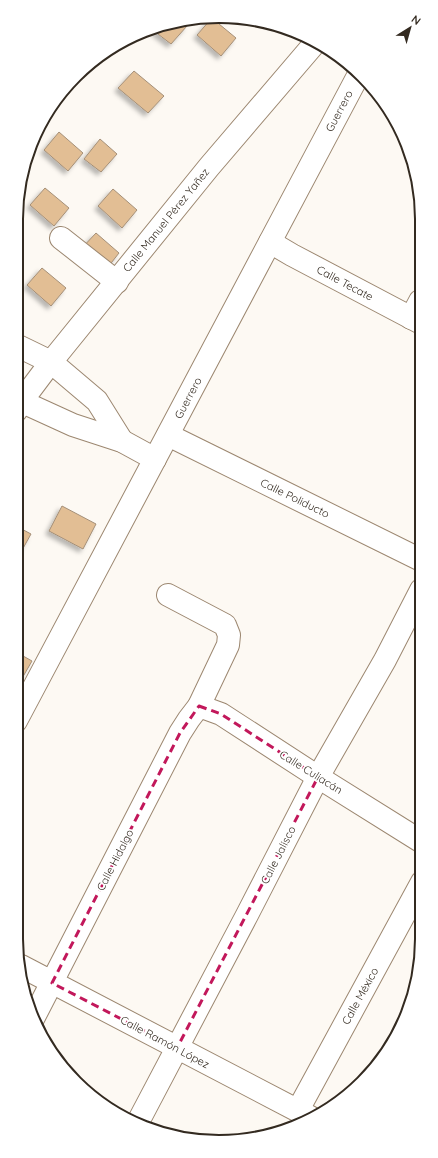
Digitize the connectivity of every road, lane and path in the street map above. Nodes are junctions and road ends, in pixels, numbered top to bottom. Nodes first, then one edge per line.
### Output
1 (312, 46) edge
2 (356, 79) edge
3 (61, 238) dead end
4 (270, 242) junction
5 (117, 282) junction
6 (415, 313) edge
7 (23, 348) edge
8 (51, 362) junction
9 (23, 395) edge
10 (23, 405) edge
11 (168, 435) junction
12 (122, 441) junction
13 (155, 459) junction
14 (415, 557) edge
15 (168, 595) dead end
16 (415, 601) edge
17 (199, 706) junction
18 (23, 708) edge
19 (318, 776) junction
20 (415, 838) edge
21 (415, 896) edge
22 (26, 969) edge
23 (52, 983) junction
24 (37, 1011) edge
25 (177, 1048) junction
26 (304, 1114) edge
27 (140, 1118) edge

1 - 5 street, Calle Manuel Pérez Yañez
2 - 4 street, Guerrero
3 - 5 street
4 - 6 street, Calle Tecate
4 - 11 street, Guerrero
5 - 8 street, Calle Manuel Pérez Yañez
7 - 8 street
8 - 9 street, Calle Manuel Pérez Yañez
8 - 12 street
10 - 12 street
11 - 13 street, Guerrero
11 - 14 street, Calle Poliducto
12 - 13 street
13 - 18 street, Guerrero
15 - 17 street, Calle Hidalgo
16 - 19 street, Calle Jalisco
17 - 19 street, Calle Culiacán
17 - 23 street, Calle Hidalgo
19 - 20 street, Calle Culiacán
19 - 25 street, Calle Jalisco
21 - 26 street, Calle México
22 - 23 street, Calle Ramón López
23 - 24 street, Calle Hidalgo
23 - 25 street, Calle Ramón López
25 - 26 street, Calle Ramón López
25 - 27 street, Calle Jalisco

